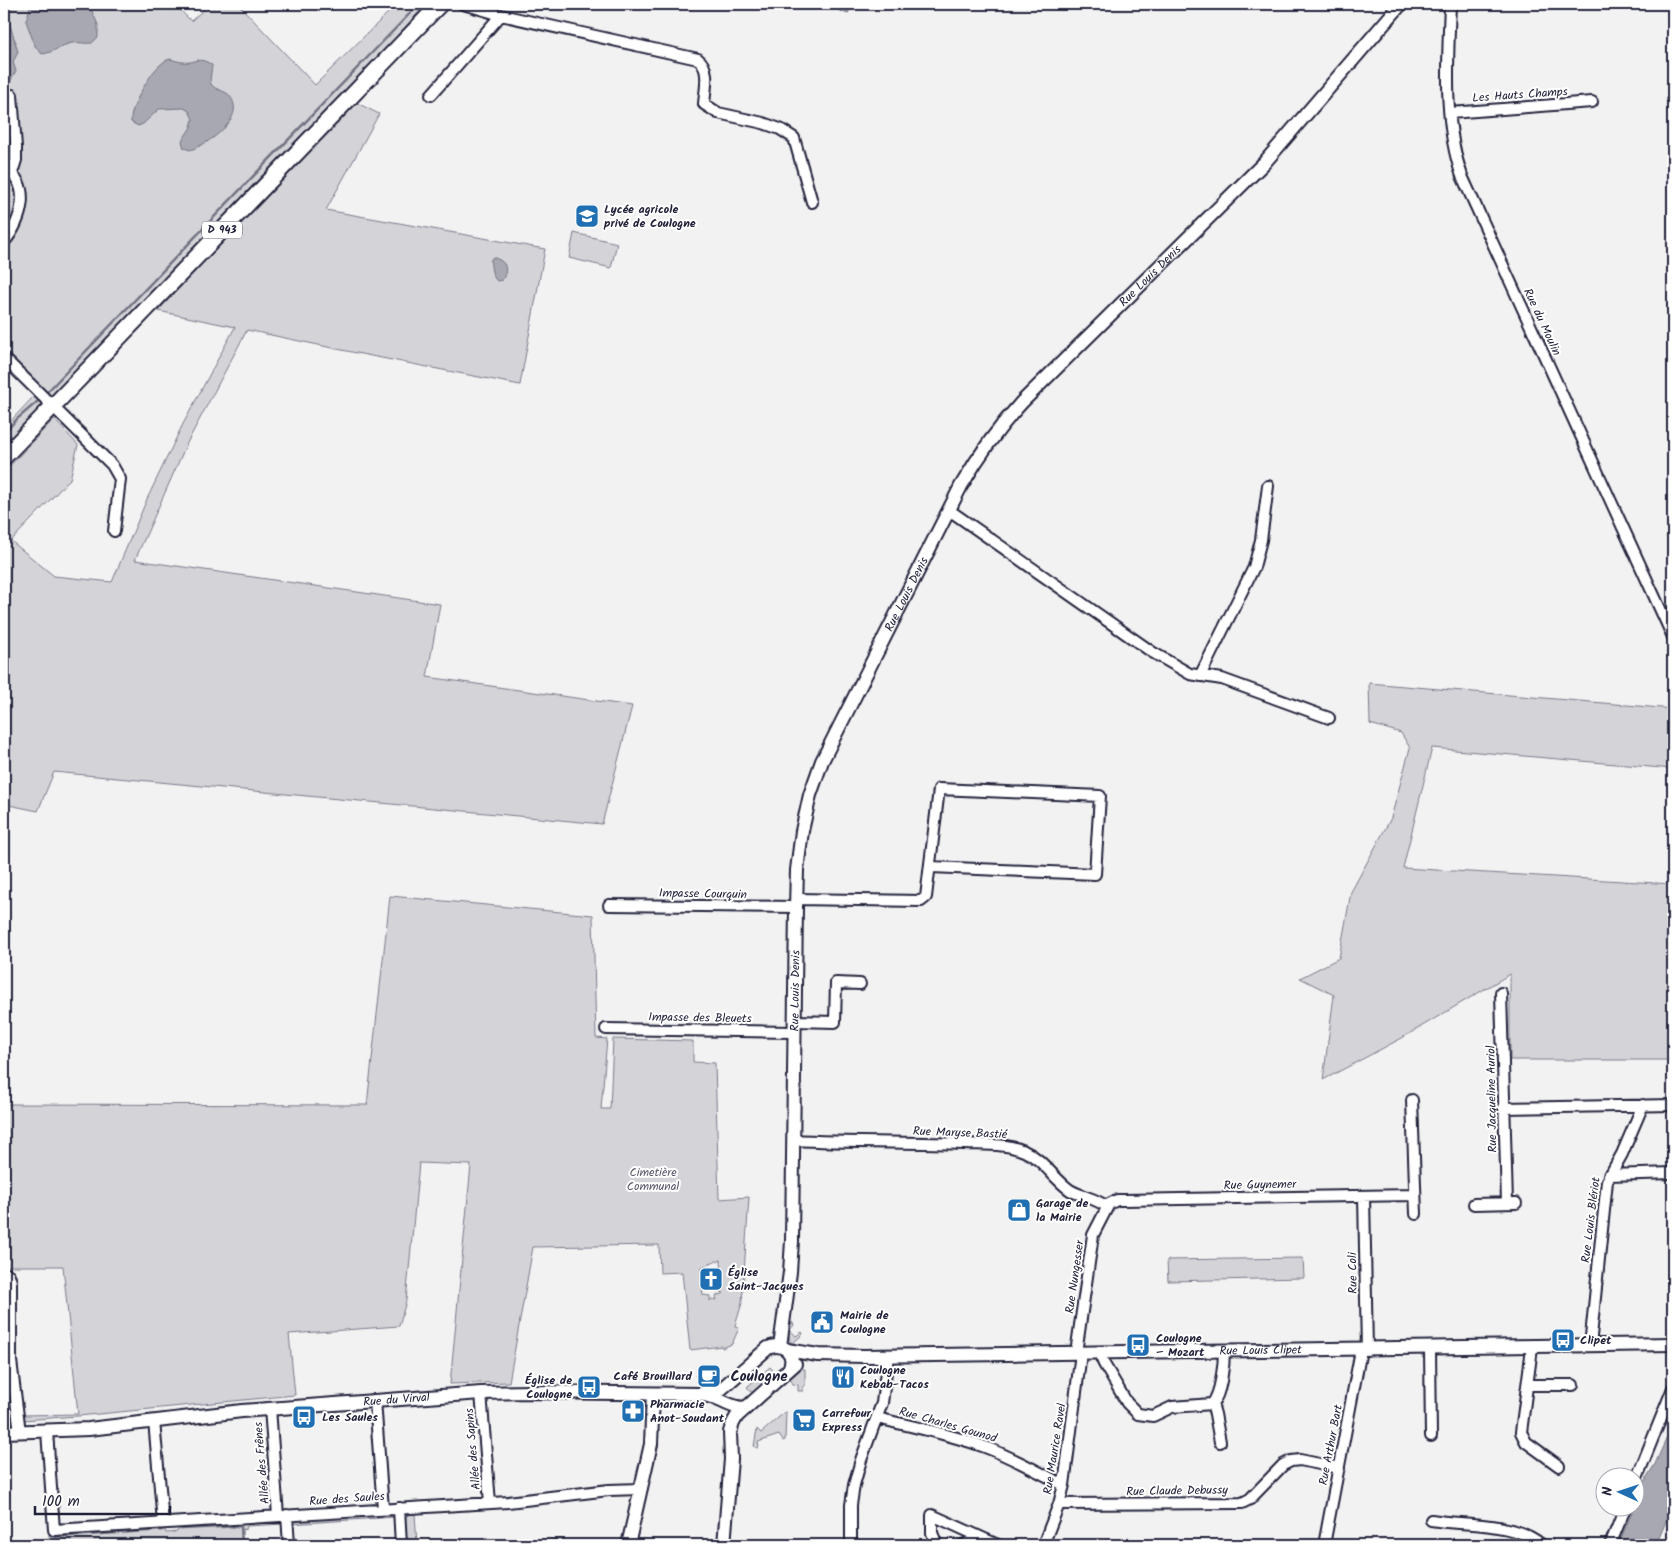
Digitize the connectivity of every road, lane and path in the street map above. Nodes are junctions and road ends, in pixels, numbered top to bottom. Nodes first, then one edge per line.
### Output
1 (440, 4) edge
2 (463, 4) edge
3 (1401, 4) edge
4 (1450, 4) edge
5 (501, 15) junction
6 (12, 95) dead end
7 (431, 95) dead end
8 (1592, 102) dead end
9 (1450, 113) junction
10 (8, 171) edge
11 (812, 202) dead end
12 (4, 242) edge
13 (4, 358) edge
14 (52, 407) junction
15 (4, 458) edge
16 (1268, 486) dead end
17 (949, 510) junction
18 (114, 531) dead end
19 (1673, 637) edge
20 (1200, 676) junction
21 (1329, 718) dead end
22 (930, 867) junction
23 (796, 903) junction
24 (609, 905) dead end
25 (860, 984) dead end
26 (1501, 993) dead end
27 (795, 1026) junction
28 (606, 1029) dead end
29 (1412, 1100) dead end
30 (1643, 1105) junction
31 (1673, 1105) edge
32 (1504, 1108) junction
33 (793, 1140) junction
34 (1673, 1173) edge
35 (1610, 1174) junction
36 (1415, 1195) junction
37 (1364, 1196) junction
38 (1474, 1204) dead end
39 (1107, 1207) junction
40 (1416, 1214) dead end
41 (4, 1273) edge
42 (1673, 1344) edge
43 (1590, 1346) junction
44 (783, 1348) junction
45 (1532, 1348) junction
46 (1430, 1349) junction
47 (1364, 1350) junction
48 (1224, 1351) junction
49 (1079, 1353) junction
50 (1099, 1353) junction
51 (818, 1355) junction
52 (888, 1356) junction
53 (789, 1369) junction
54 (1573, 1384) dead end
55 (727, 1385) junction
56 (1527, 1385) junction
57 (1673, 1388) edge
58 (480, 1393) junction
59 (653, 1394) junction
60 (699, 1394) junction
61 (374, 1400) junction
62 (730, 1404) junction
63 (1212, 1404) junction
64 (747, 1407) junction
65 (270, 1408) junction
66 (878, 1418) junction
67 (154, 1421) junction
68 (47, 1431) junction
69 (4, 1432) edge
70 (20, 1432) junction
71 (1430, 1436) dead end
72 (1220, 1442) dead end
73 (1559, 1466) dead end
74 (1642, 1466) edge
75 (1339, 1468) junction
76 (1064, 1485) junction
77 (640, 1489) junction
78 (490, 1503) junction
79 (1059, 1504) junction
80 (399, 1508) junction
81 (383, 1509) junction
82 (283, 1515) junction
83 (1622, 1516) edge
84 (1431, 1520) dead end
85 (163, 1522) junction
86 (980, 1537) junction
87 (289, 1545) edge
88 (400, 1545) edge
89 (628, 1545) edge
90 (724, 1545) edge
91 (851, 1545) edge
92 (937, 1545) edge
93 (963, 1545) edge
94 (998, 1545) edge
95 (1043, 1545) edge
96 (1324, 1545) edge
97 (1542, 1545) edge
98 (1610, 1545) edge

1 - 14 main road, D 943
2 - 5 street
3 - 17 street, Rue Louis Denis
4 - 9 street, Rue du Moulin
5 - 7 street
5 - 11 street
6 - 10 street
8 - 9 street, Les Hauts Champs
9 - 19 street, Rue du Moulin
10 - 12 street
13 - 14 street
14 - 15 main road, D 943
14 - 18 street
16 - 20 street
17 - 20 street
17 - 23 street, Rue Louis Denis
20 - 21 street
22 - 22 street, Impasse Courquin
22 - 23 street, Impasse Courquin
23 - 24 street, Impasse Courquin
23 - 27 street, Rue Louis Denis
25 - 27 street, Impasse des Bleuets
26 - 32 street, Rue Jacqueline Auriol
27 - 28 street, Impasse des Bleuets
27 - 33 street, Rue Louis Denis
29 - 36 street
30 - 31 street
30 - 32 street
30 - 35 street, Rue Louis Blériot
32 - 38 street, Rue Jacqueline Auriol
33 - 39 street, Rue Maryse Bastié
33 - 44 street, Rue Louis Denis
34 - 35 street
35 - 43 street, Rue Louis Blériot
36 - 37 street, Rue Guynemer
36 - 40 street
37 - 39 street, Rue Guynemer
37 - 47 street, Rue Coli
39 - 49 street, Rue Nungesser
41 - 70 street
42 - 43 street, Rue Louis Clipet
43 - 45 street, Rue Louis Clipet
44 - 51 street, Rue Louis Clipet
44 - 53 street, Rue Louis Denis
44 - 55 street
45 - 46 street, Rue Louis Clipet
45 - 56 street
46 - 47 street, Rue Louis Clipet
46 - 71 street
47 - 48 street, Rue Louis Clipet
47 - 75 street, Rue Arthur Bart
48 - 50 street, Rue Louis Clipet
48 - 63 street
49 - 50 street, Rue Louis Clipet
49 - 52 street, Rue Louis Clipet
49 - 76 street, Rue Maurice Ravel
50 - 63 street
51 - 52 street, Rue Louis Clipet
51 - 53 street, Rue Louis Clipet
52 - 66 street
53 - 64 street, Rue Louis Clipet
54 - 56 street
55 - 60 street, Rue du Virval
55 - 62 street
56 - 73 street
57 - 74 street
58 - 59 street, Rue du Virval
58 - 61 street, Rue du Virval
58 - 78 street, Allée des Sapins
59 - 60 street, Rue du Virval
59 - 77 street
60 - 62 street, Rue du Virval
61 - 65 street, Rue du Virval
61 - 81 street
62 - 64 street, Rue du Virval
63 - 72 street
64 - 90 street, Rue Louis Clipet
65 - 67 street, Rue du Virval
65 - 82 street, Allée des Frênes
66 - 76 street, Rue Charles Gounod
66 - 91 street
67 - 68 street, Rue du Virval
67 - 85 street
68 - 70 street, Rue du Virval
68 - 85 street, Rue des Saules
69 - 70 street, Rue du Virval
75 - 79 street, Rue Claude Debussy
75 - 96 street, Rue Arthur Bart
76 - 79 street, Rue Maurice Ravel
77 - 78 street, Rue des Saules
77 - 89 street
78 - 80 street, Rue des Saules
79 - 95 street, Rue Maurice Ravel
80 - 81 street, Rue des Saules
80 - 88 street
81 - 82 street, Rue des Saules
82 - 85 street, Rue des Saules
82 - 87 street, Allée des Frênes
83 - 98 street
84 - 97 street
86 - 92 street
86 - 93 street
86 - 94 street

